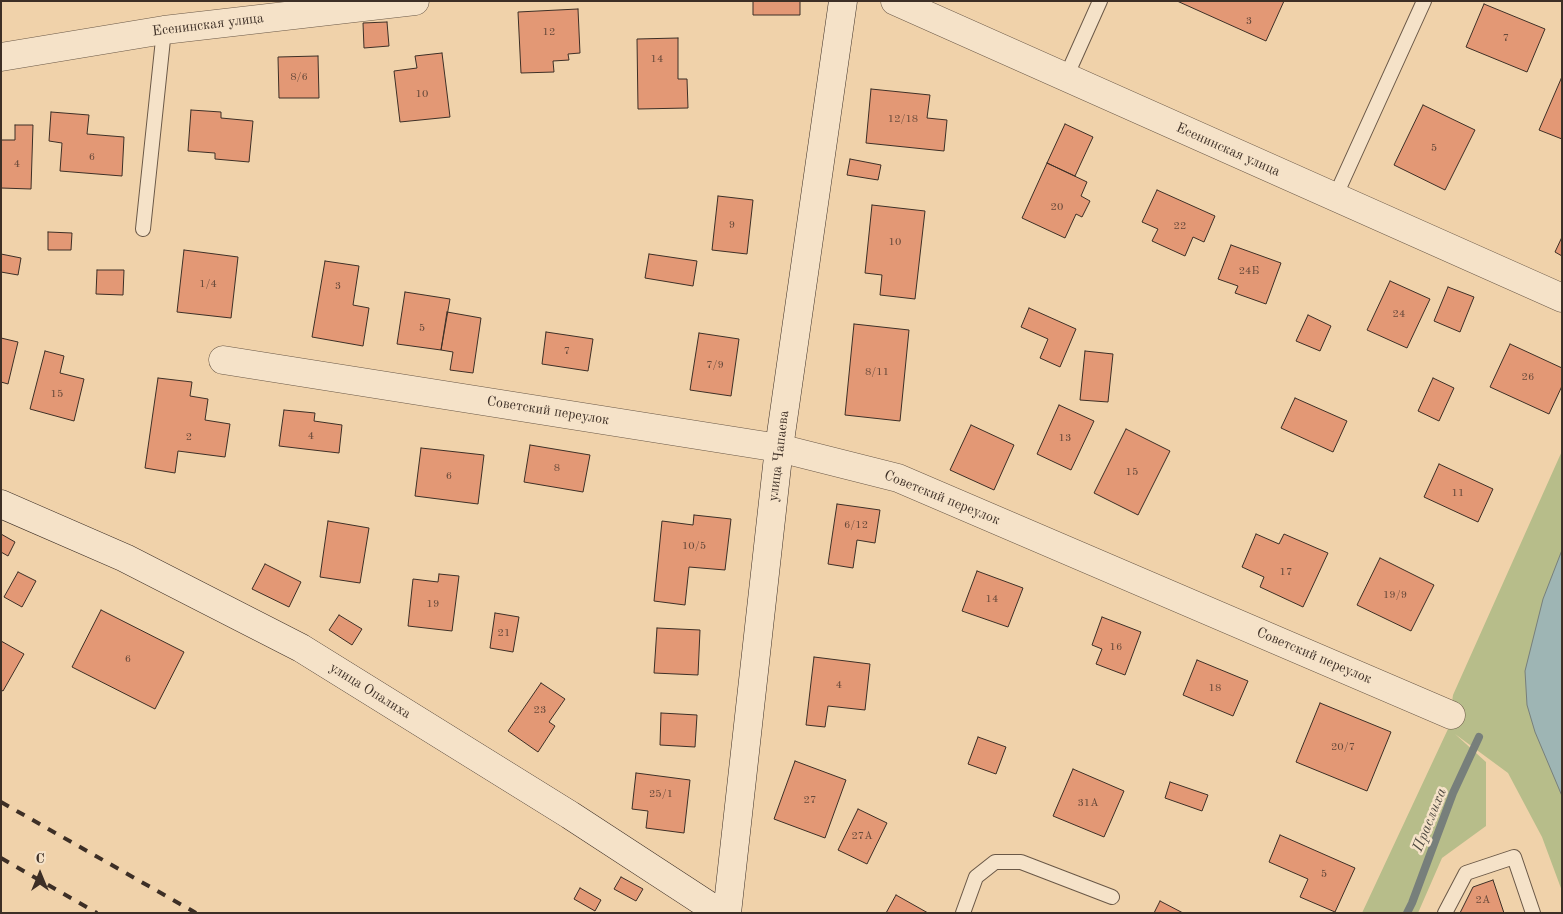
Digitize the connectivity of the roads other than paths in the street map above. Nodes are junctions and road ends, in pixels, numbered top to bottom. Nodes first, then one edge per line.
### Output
1 (415, 1) edge
2 (843, 1) edge
3 (895, 1) edge
4 (1100, 1) edge
5 (1424, 1) edge
6 (164, 30) junction
7 (1, 57) edge
8 (1066, 77) junction
9 (1335, 197) junction
10 (143, 229) dead end
11 (1562, 298) edge
12 (223, 360) dead end
13 (779, 448) junction
14 (1, 504) edge
15 (1451, 715) dead end
16 (1112, 897) dead end
17 (720, 913) edge
18 (727, 913) edge
19 (963, 913) edge
20 (1445, 913) edge
21 (1533, 913) edge

1 - 6 street, Есенинская улица
2 - 13 street, улица Чапаева
3 - 8 street, Есенинская улица
4 - 8 lane
5 - 9 lane
6 - 7 street, Есенинская улица
6 - 10 lane
8 - 9 street, Есенинская улица
9 - 11 street, Есенинская улица
12 - 13 street, Советский переулок
13 - 15 street, Советский переулок
13 - 18 street, улица Чапаева
14 - 17 street, улица Опалиха
16 - 19 lane
20 - 21 lane

